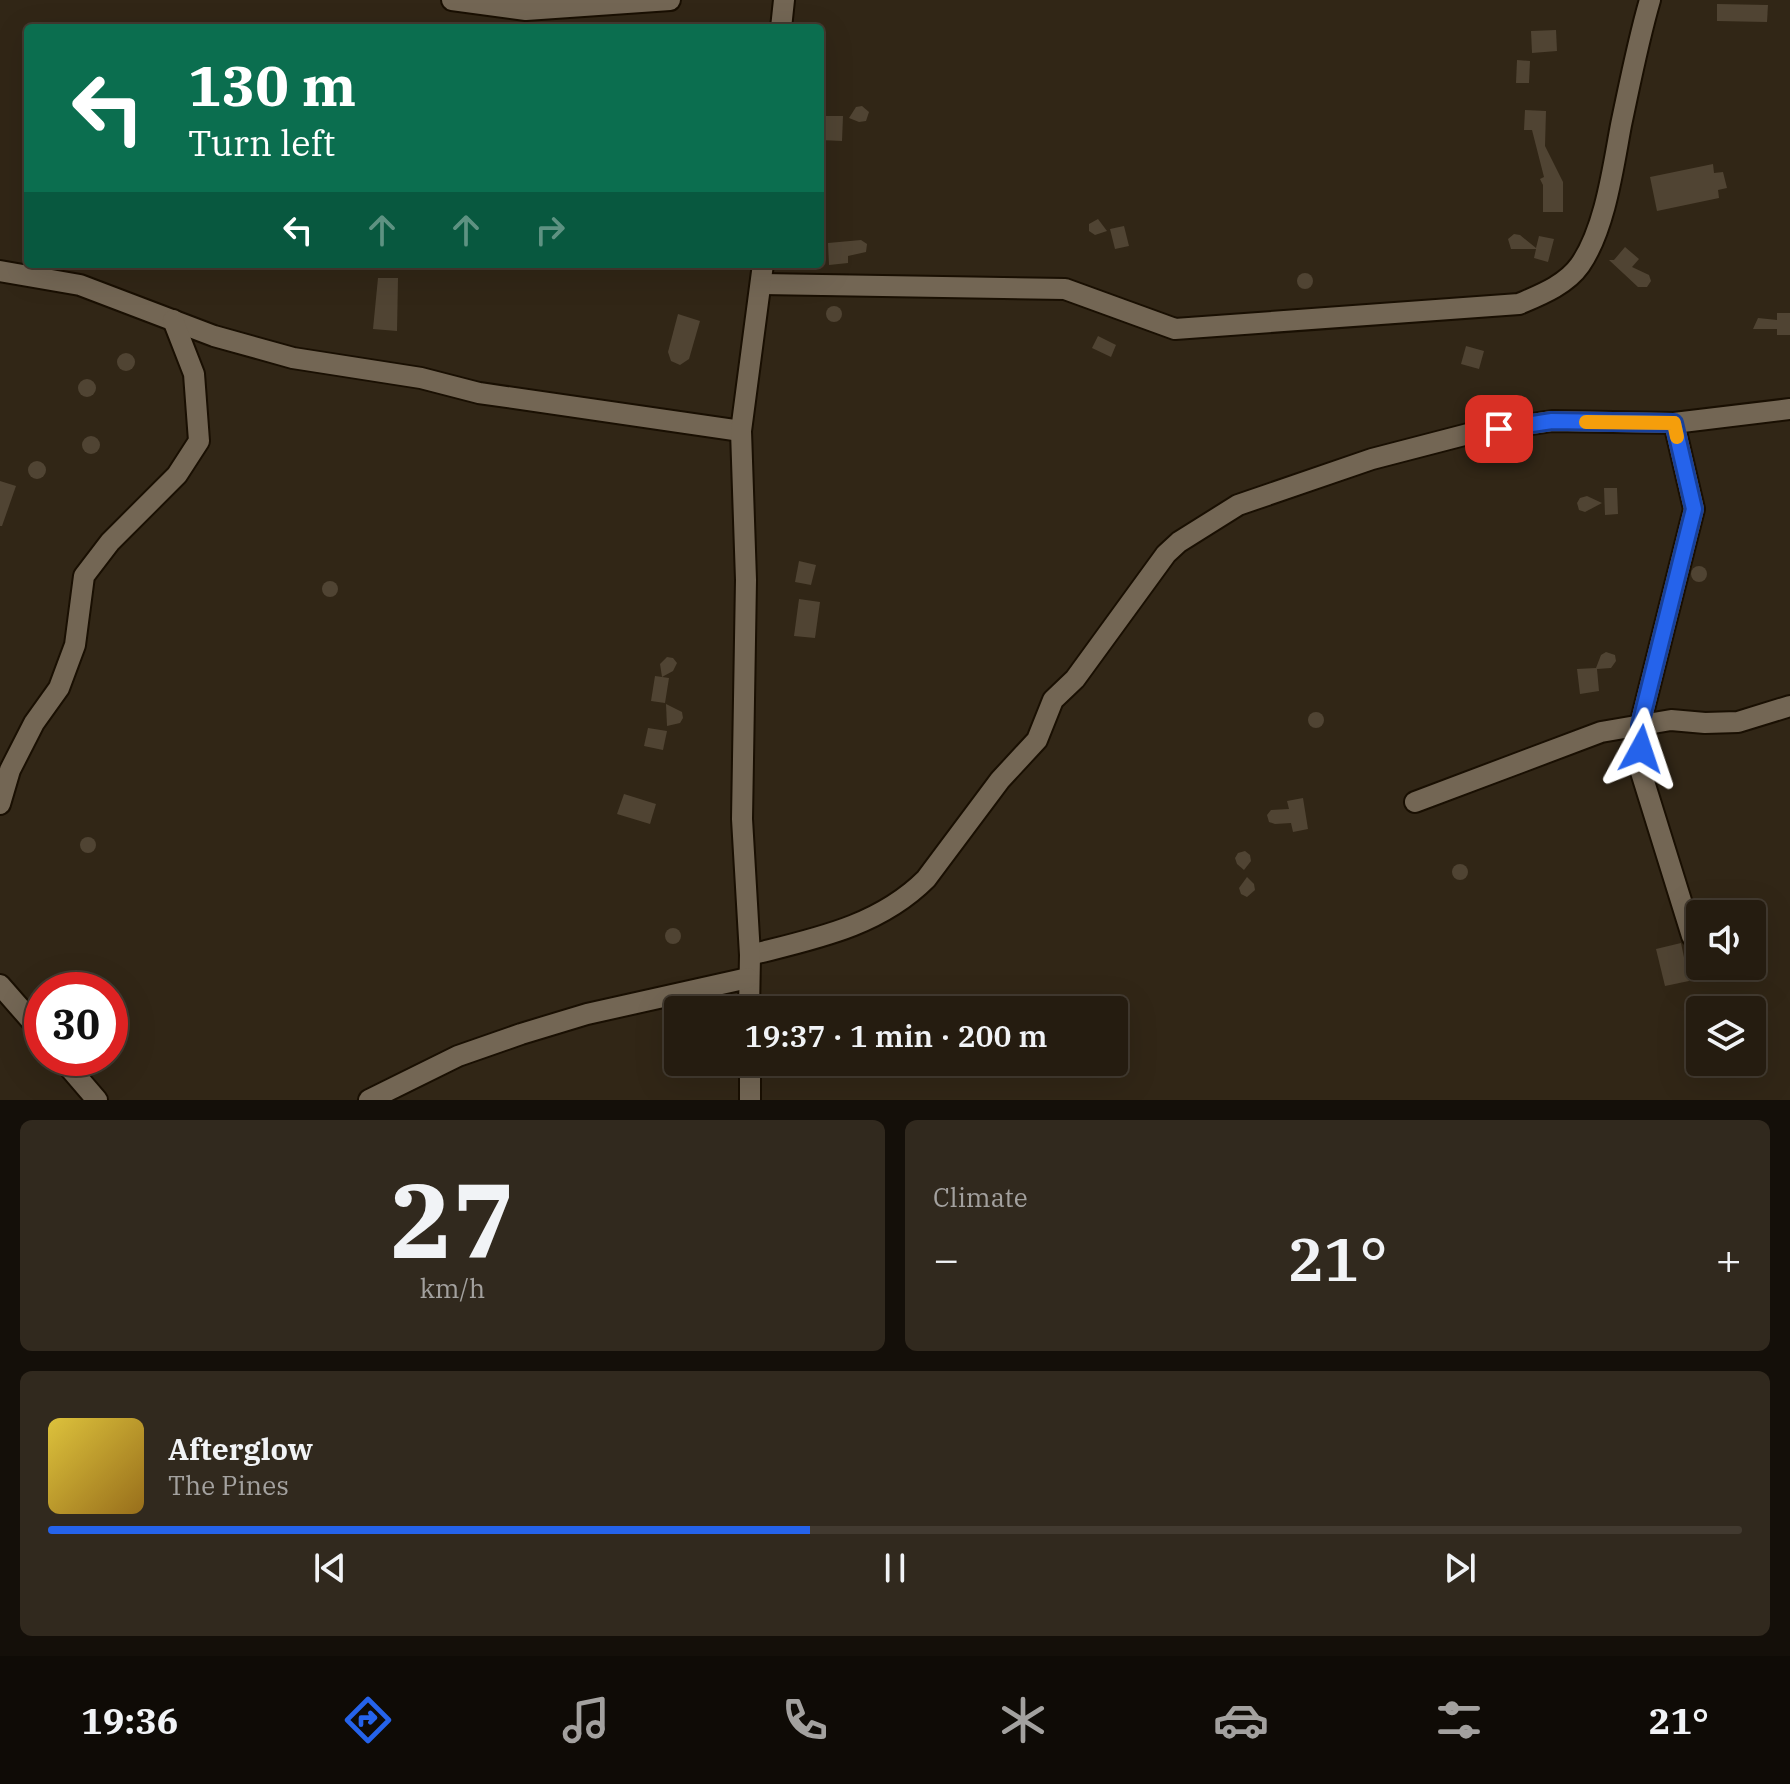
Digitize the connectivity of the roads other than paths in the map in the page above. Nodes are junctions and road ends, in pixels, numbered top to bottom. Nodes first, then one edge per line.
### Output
1 (452, 0) edge
2 (670, 0) edge
3 (784, 0) edge
4 (1650, 0) edge
5 (781, 24) edge
6 (0, 271) edge
7 (762, 274) edge
8 (173, 320) junction
9 (1790, 409) edge
10 (1674, 423) junction
11 (741, 431) junction
12 (1790, 706) edge
13 (1640, 725) junction
14 (1415, 802) dead end
15 (0, 804) edge
16 (1686, 917) edge
17 (750, 955) junction
18 (748, 978) junction
19 (0, 985) edge
20 (749, 996) edge
21 (24, 1012) edge
22 (76, 1076) edge
23 (750, 1076) edge
24 (97, 1100) edge
25 (369, 1100) edge
26 (750, 1100) edge

1 - 2 street
3 - 5 street
4 - 7 street
6 - 8 street
7 - 11 street
8 - 11 street
8 - 15 street
9 - 10 street
10 - 13 street
10 - 17 street
11 - 17 street
12 - 13 street
13 - 14 street
13 - 16 street
17 - 18 street
18 - 20 street
18 - 25 street
19 - 21 street
22 - 24 street
23 - 26 street

